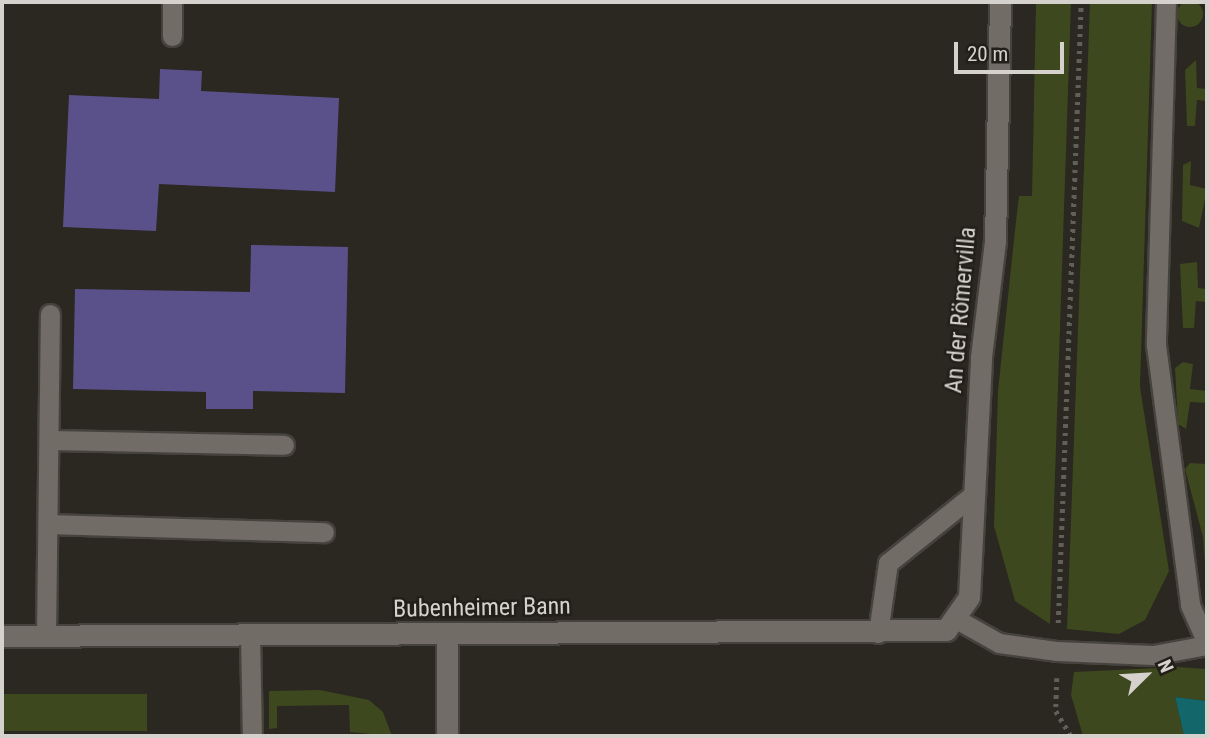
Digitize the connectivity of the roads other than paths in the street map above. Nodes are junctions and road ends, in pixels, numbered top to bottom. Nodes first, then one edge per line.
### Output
1 (172, 2) edge
2 (1000, 2) edge
3 (1166, 2) edge
4 (172, 36) dead end
5 (50, 314) dead end
6 (49, 440) junction
7 (284, 445) dead end
8 (974, 494) junction
9 (48, 524) junction
10 (324, 532) dead end
11 (958, 620) junction
12 (878, 633) junction
13 (46, 635) junction
14 (250, 635) junction
15 (447, 635) junction
16 (2, 636) edge
17 (1207, 644) edge
18 (252, 736) edge
19 (447, 736) edge

1 - 4 lane
2 - 8 street, An der Römervilla
3 - 17 lane
5 - 6 lane
6 - 7 lane
6 - 9 lane
8 - 11 street, An der Römervilla
8 - 12 lane
9 - 10 lane
9 - 13 lane
11 - 12 street, Bubenheimer Bann
11 - 17 lane
12 - 15 street, Bubenheimer Bann
13 - 14 street, Bubenheimer Bann
13 - 16 street, Bubenheimer Bann
14 - 15 street, Bubenheimer Bann
14 - 18 lane
15 - 19 street

